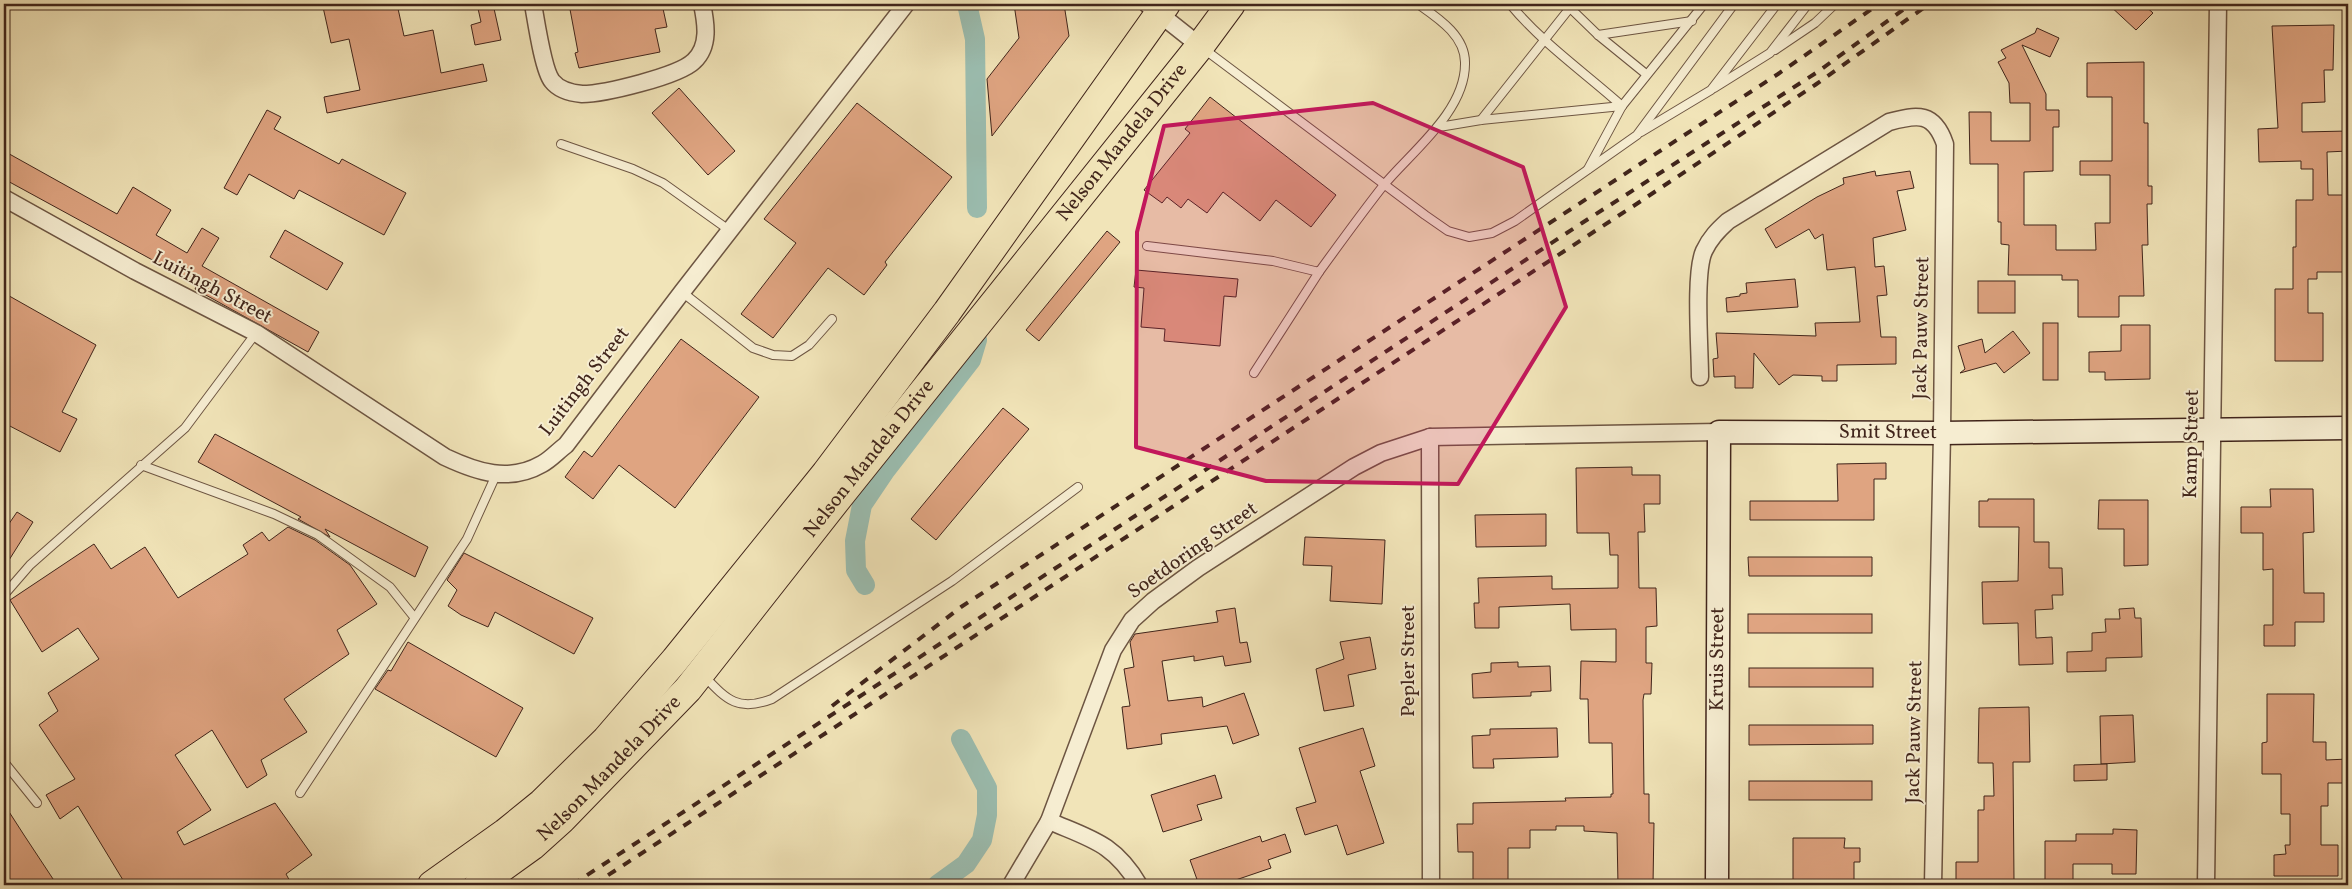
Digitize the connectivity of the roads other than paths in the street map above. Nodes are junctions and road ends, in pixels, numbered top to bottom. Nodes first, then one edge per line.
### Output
1 (533, 4) edge
2 (702, 4) edge
3 (906, 4) edge
4 (1231, 4) edge
5 (1418, 4) edge
6 (1510, 4) edge
7 (1704, 4) edge
8 (1734, 4) edge
9 (1777, 4) edge
10 (1808, 4) edge
11 (1835, 4) edge
12 (2218, 4) edge
13 (1569, 5) edge
14 (1157, 7) edge
15 (1692, 21) junction
16 (1598, 35) junction
17 (1544, 41) junction
18 (1200, 46) junction
19 (1770, 53) junction
20 (1646, 74) junction
21 (1711, 90) junction
22 (1622, 106) junction
23 (1481, 120) junction
24 (1439, 127) junction
25 (1637, 135) junction
26 (561, 144) dead end
27 (1587, 171) junction
28 (1384, 186) junction
29 (4, 198) edge
30 (729, 230) junction
31 (1147, 246) dead end
32 (1319, 272) junction
33 (682, 292) junction
34 (832, 319) dead end
35 (256, 333) junction
36 (1254, 373) dead end
37 (1700, 377) dead end
38 (2348, 428) edge
39 (2214, 429) junction
40 (1719, 432) junction
41 (1942, 433) junction
42 (1430, 437) junction
43 (141, 466) junction
44 (496, 475) junction
45 (1078, 486) dead end
46 (4, 594) edge
47 (414, 617) junction
48 (701, 672) junction
49 (4, 762) edge
50 (300, 794) dead end
51 (37, 803) dead end
52 (1049, 821) junction
53 (432, 885) edge
54 (478, 885) edge
55 (1012, 885) edge
56 (1139, 885) edge
57 (1431, 885) edge
58 (1717, 885) edge
59 (1932, 885) edge
60 (2206, 885) edge

1 - 2 street
3 - 30 street, Luitingh Street
4 - 18 highway, Nelson Mandela Drive
5 - 24 lane
6 - 17 lane
7 - 15 lane
8 - 25 lane
9 - 21 lane
10 - 19 lane
11 - 19 lane
12 - 39 street, Kamp Street
13 - 16 lane
13 - 17 lane
14 - 18 street
14 - 53 highway, Nelson Mandela Drive
15 - 16 lane
15 - 20 lane
16 - 20 lane
17 - 22 lane
17 - 23 lane
18 - 28 lane
18 - 48 highway, Nelson Mandela Drive
19 - 21 lane
20 - 22 lane
21 - 25 lane
22 - 23 lane
22 - 27 lane
23 - 24 lane
24 - 28 lane
25 - 27 lane
26 - 30 lane
27 - 28 lane
28 - 32 lane
29 - 35 street, Luitingh Street
30 - 33 street, Luitingh Street
31 - 32 lane
32 - 36 lane
33 - 34 lane
33 - 44 street, Luitingh Street
35 - 43 lane
35 - 44 street, Luitingh Street
37 - 41 street, Jack Pauw Street
38 - 39 street, Smit Street
39 - 41 street, Smit Street
39 - 60 street, Kamp Street
40 - 41 street, Smit Street
40 - 42 street, Smit Street
40 - 58 street, Kruis Street
41 - 59 street, Jack Pauw Street
42 - 52 street, Soetdoring Street
42 - 57 street, Pepler Street
43 - 46 lane
43 - 47 lane
44 - 47 lane
45 - 48 lane
47 - 50 lane
48 - 54 highway, Nelson Mandela Drive
49 - 51 lane
52 - 55 street, Soetdoring Street
52 - 56 street

